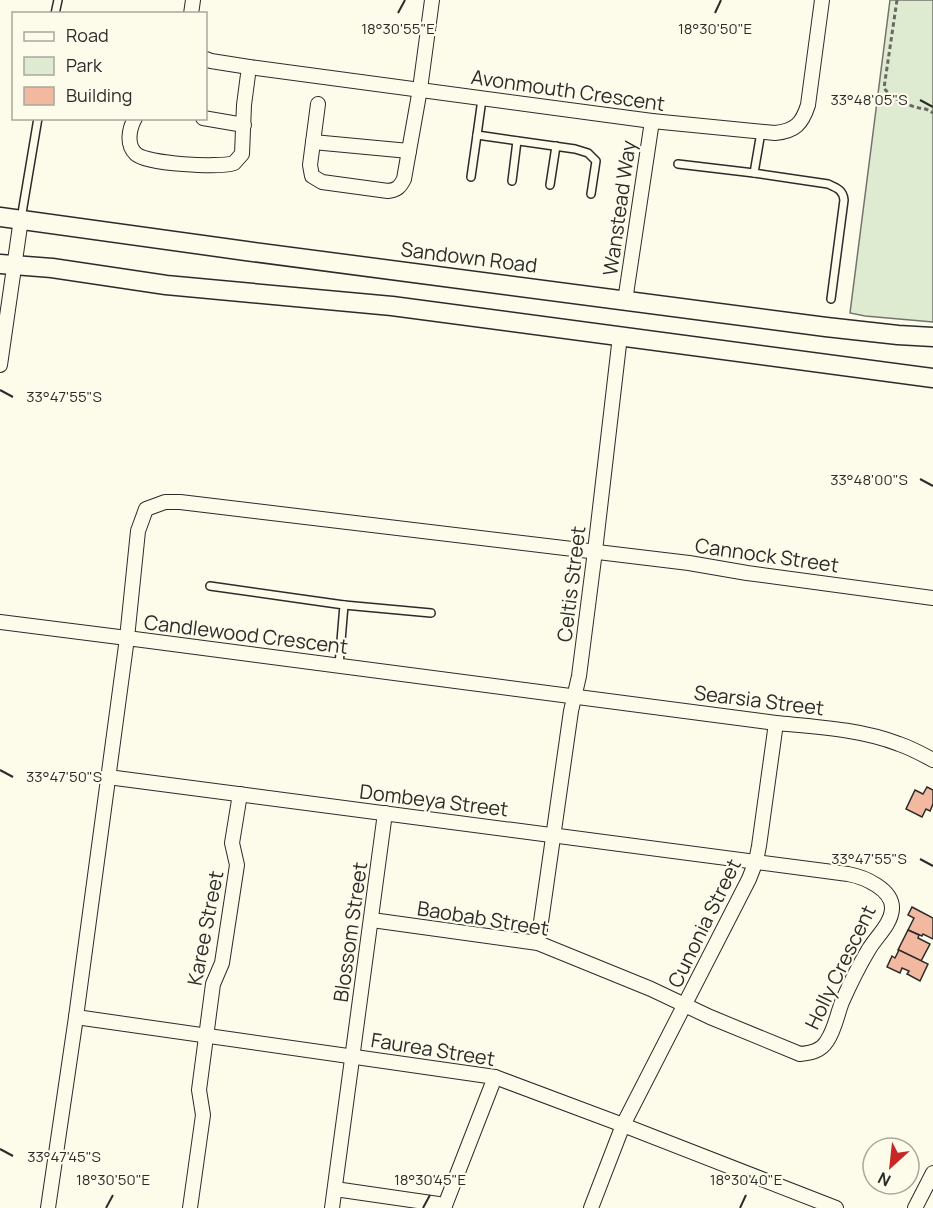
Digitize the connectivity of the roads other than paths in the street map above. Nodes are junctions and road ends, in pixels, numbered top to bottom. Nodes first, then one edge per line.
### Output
1 (432, 0) edge
2 (822, 0) edge
3 (207, 59) edge
4 (249, 67) junction
5 (420, 89) junction
6 (482, 99) junction
7 (318, 104) dead end
8 (207, 119) edge
9 (38, 120) edge
10 (134, 120) edge
11 (652, 121) junction
12 (244, 124) junction
13 (760, 132) junction
14 (477, 135) junction
15 (517, 141) junction
16 (313, 142) junction
17 (556, 146) junction
18 (409, 151) junction
19 (678, 164) dead end
20 (754, 173) junction
21 (471, 177) dead end
22 (512, 181) dead end
23 (550, 185) dead end
24 (591, 194) dead end
25 (0, 217) edge
26 (21, 219) junction
27 (7, 265) edge
28 (831, 299) dead end
29 (625, 301) junction
30 (620, 336) junction
31 (933, 337) edge
32 (0, 365) edge
33 (933, 378) edge
34 (595, 551) junction
35 (210, 586) dead end
36 (933, 598) edge
37 (344, 605) junction
38 (431, 614) dead end
39 (0, 622) edge
40 (127, 638) junction
41 (339, 665) junction
42 (575, 696) junction
43 (776, 723) junction
44 (933, 760) edge
45 (108, 777) junction
46 (240, 794) junction
47 (385, 813) junction
48 (554, 835) junction
49 (756, 861) junction
50 (372, 920) junction
51 (538, 943) junction
52 (685, 1006) junction
53 (76, 1017) junction
54 (206, 1035) junction
55 (353, 1056) junction
56 (495, 1077) junction
57 (623, 1125) junction
58 (933, 1173) edge
59 (335, 1189) junction
60 (445, 1206) edge
61 (48, 1208) edge
62 (190, 1208) edge
63 (332, 1208) edge
64 (591, 1208) edge
65 (836, 1208) edge
66 (915, 1208) edge

1 - 5 street
2 - 13 street, Avonmouth Crescent
3 - 4 street, Avonmouth Crescent
4 - 5 street, Avonmouth Crescent
4 - 12 street
5 - 6 street, Avonmouth Crescent
5 - 18 street
6 - 11 street, Avonmouth Crescent
6 - 14 lane
7 - 16 street
8 - 12 street
9 - 26 lane
10 - 12 street
11 - 13 street, Avonmouth Crescent
11 - 29 street, Wanstead Way
13 - 20 lane
14 - 15 lane
14 - 21 lane
15 - 17 lane
15 - 22 lane
16 - 18 street
16 - 18 street
17 - 23 lane
17 - 24 lane
19 - 20 lane
20 - 28 lane
25 - 26 main road, Sandown Road
26 - 27 street
26 - 29 main road, Sandown Road
27 - 30 main road
27 - 32 street
29 - 31 main road, Sandown Road
30 - 33 main road
30 - 34 street, Celtis Street
34 - 36 street, Cannock Street
34 - 40 street, Cannock Street
34 - 42 street, Celtis Street
35 - 37 lane
37 - 38 lane
37 - 41 lane
39 - 40 street
40 - 41 street, Candlewood Crescent
40 - 45 street, Candlewood Crescent
41 - 42 street, Candlewood Crescent
42 - 43 street, Searsia Street
42 - 48 street, Celtis Street
43 - 44 street, Searsia Street
43 - 49 street, Cunonia Street
45 - 46 street, Dombeya Street
45 - 53 street, Candlewood Crescent
46 - 47 street, Dombeya Street
46 - 54 street, Karee Street
47 - 48 street, Dombeya Street
47 - 50 street, Blossom Street
48 - 49 street, Dombeya Street
48 - 51 street, Celtis Street
49 - 52 street, Cunonia Street
49 - 52 street, Holly Crescent
50 - 51 street, Baobab Street
50 - 55 street, Blossom Street
51 - 52 street, Baobab Street
52 - 57 street, Cunonia Street
53 - 54 street, Faurea Street
53 - 61 street, Candlewood Crescent
54 - 55 street, Faurea Street
54 - 62 street, Karee Street
55 - 56 street, Faurea Street
55 - 59 street, Blossom Street
56 - 57 street, Faurea Street
56 - 60 street
57 - 64 street, Cunonia Street
57 - 65 street, Faurea Street
58 - 66 street
59 - 60 street
59 - 63 street, Blossom Street

